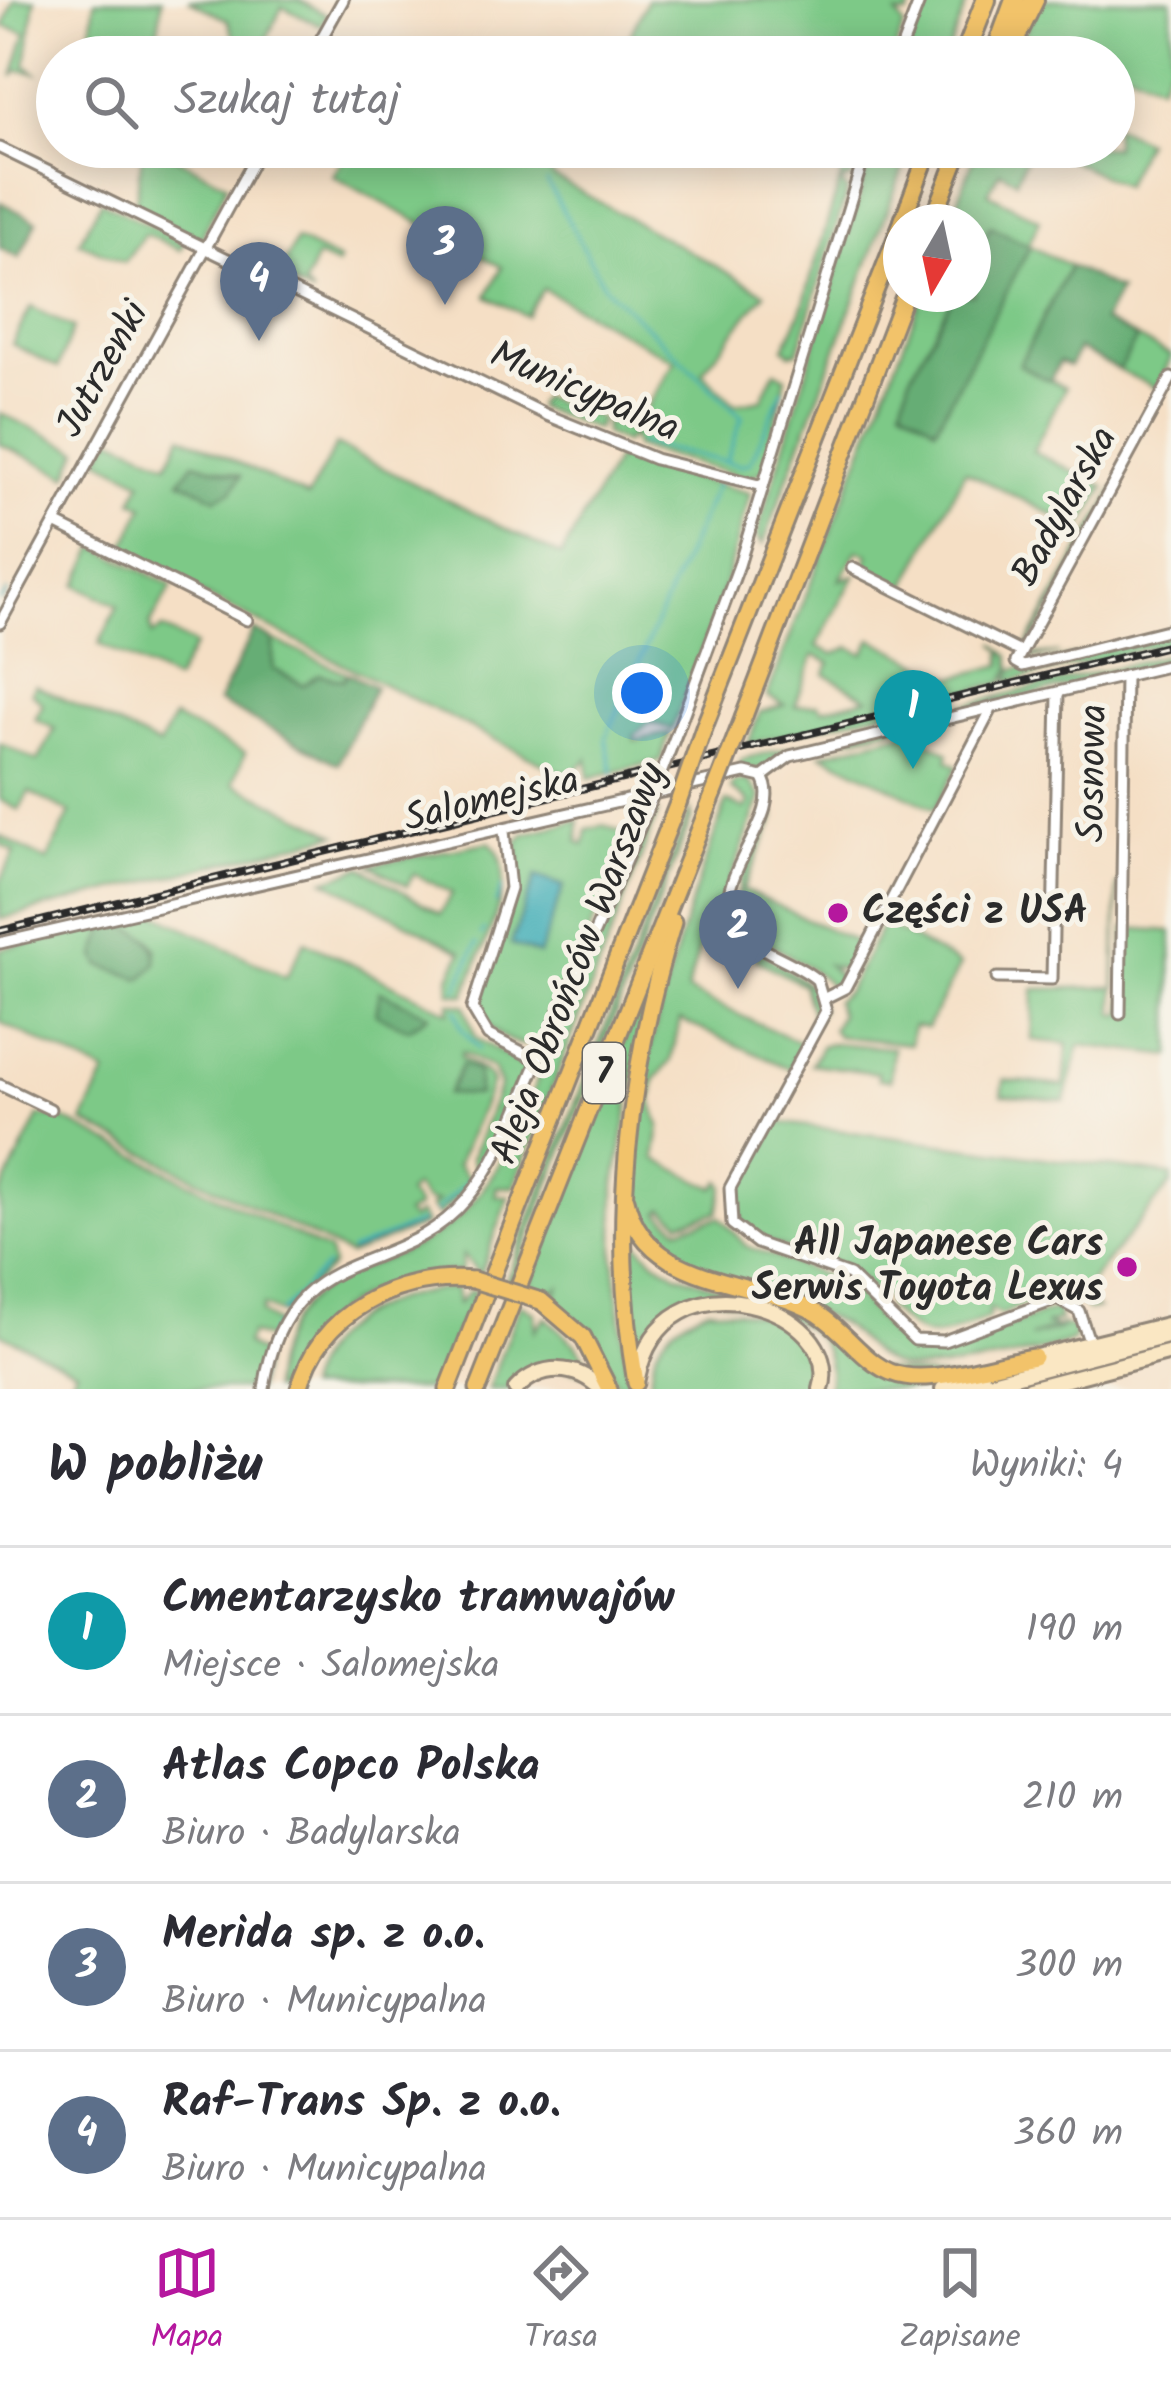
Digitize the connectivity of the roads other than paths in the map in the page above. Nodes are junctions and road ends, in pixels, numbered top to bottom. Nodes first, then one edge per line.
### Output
1 (343, 0) edge
2 (920, 0) edge
3 (986, 0) edge
4 (1016, 0) edge
5 (1034, 0) edge
6 (323, 36) edge
7 (906, 36) edge
8 (972, 36) edge
9 (1002, 36) edge
10 (1016, 36) edge
11 (0, 148) edge
12 (36, 165) edge
13 (41, 168) edge
14 (250, 168) edge
15 (861, 168) edge
16 (922, 168) edge
17 (953, 168) edge
18 (909, 204) edge
19 (939, 204) edge
20 (206, 248) junction
21 (883, 272) edge
22 (897, 312) edge
23 (1171, 378) edge
24 (763, 486) junction
25 (55, 523) junction
26 (852, 568) dead end
27 (247, 620) dead end
28 (0, 623) edge
29 (1171, 629) edge
30 (1019, 658) junction
31 (1171, 665) edge
32 (1125, 676) junction
33 (1058, 693) junction
34 (990, 712) junction
35 (762, 777) junction
36 (504, 831) junction
37 (699, 832) junction
38 (0, 944) edge
39 (997, 978) dead end
40 (825, 998) junction
41 (1120, 1014) dead end
42 (538, 1060) junction
43 (0, 1085) edge
44 (50, 1109) dead end
45 (622, 1183) junction
46 (1171, 1324) edge
47 (1171, 1335) edge
48 (1090, 1344) junction
49 (1171, 1352) edge
50 (1034, 1357) junction
51 (449, 1386) edge
52 (636, 1386) edge
53 (264, 1389) edge
54 (299, 1389) edge
55 (478, 1389) edge
56 (515, 1389) edge
57 (605, 1389) edge
58 (821, 1389) edge
59 (943, 1389) edge
60 (965, 1389) edge
61 (1029, 1389) edge

1 - 6 street
2 - 7 street
3 - 8 highway
4 - 9 highway
5 - 10 highway
11 - 12 street, Municypalna
13 - 20 street, Municypalna
14 - 20 street, Jutrzenki
15 - 24 street
16 - 18 main road, Aleja Obrońców Warszawy / 7
17 - 19 main road
20 - 24 street, Municypalna
20 - 25 street, Jutrzenki
21 - 51 main road, Aleja Obrońców Warszawy / 7, bridge
22 - 37 main road, Aleja Obrońców Warszawy / 7, bridge
23 - 30 street, Badylarska
24 - 42 street, bridge
25 - 27 street
25 - 28 street, Jutrzenki
26 - 30 street
29 - 30 street
31 - 32 street, Salomejska
32 - 33 street, Salomejska
32 - 41 street, Sosnowa
33 - 34 street, Salomejska
33 - 39 street
34 - 35 street, Salomejska
34 - 40 street
35 - 36 street, Salomejska
35 - 40 street
36 - 38 street, Salomejska
36 - 42 street
37 - 45 main road
37 - 55 main road, Aleja Obrońców Warszawy / 7
40 - 48 street
42 - 53 street
43 - 44 street
45 - 50 main road
45 - 52 main road
46 - 48 main road
47 - 60 main road
48 - 50 main road
49 - 61 main road
50 - 59 main road
52 - 58 main road
54 - 57 main road, bridge
56 - 57 main road

